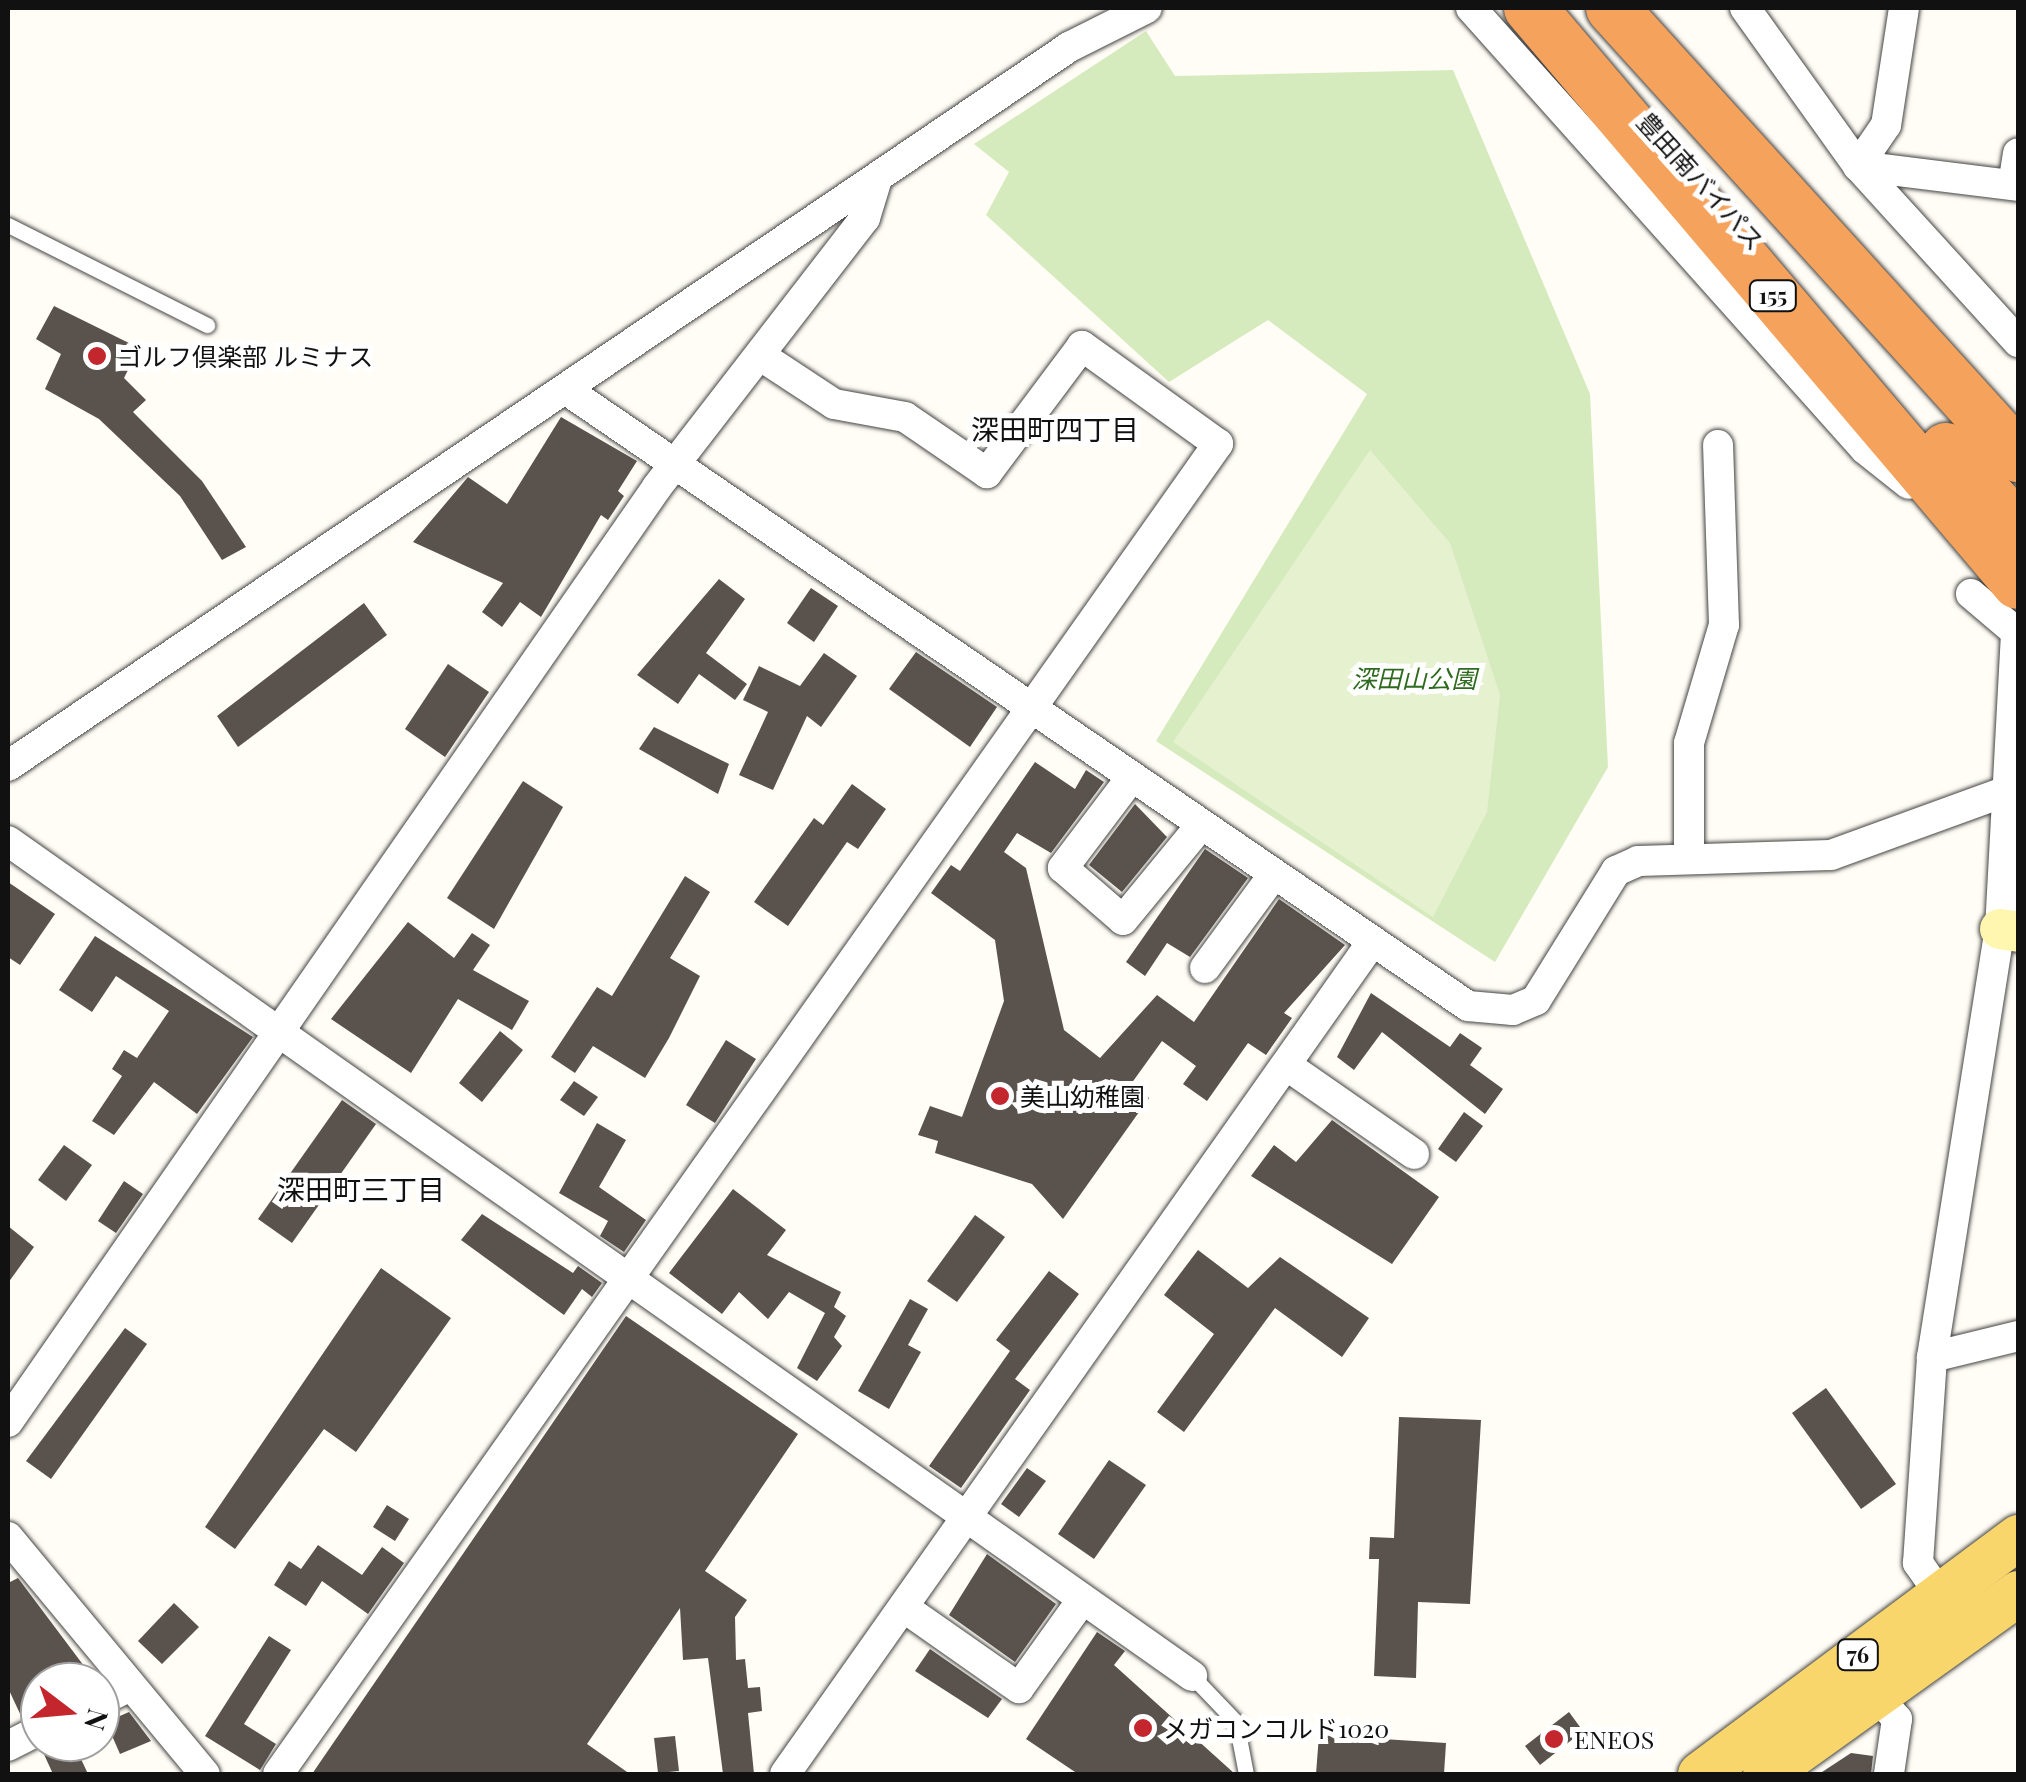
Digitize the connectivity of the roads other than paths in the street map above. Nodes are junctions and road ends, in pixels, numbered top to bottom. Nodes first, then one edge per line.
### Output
1 (1147, 8) edge
2 (1471, 8) edge
3 (1530, 8) edge
4 (1547, 8) edge
5 (1612, 8) edge
6 (1656, 8) edge
7 (1745, 8) edge
8 (1904, 8) edge
9 (2018, 153) edge
10 (1858, 166) junction
11 (876, 183) junction
12 (2016, 185) edge
13 (8, 225) edge
14 (207, 325) dead end
15 (2018, 342) edge
16 (764, 358) junction
17 (568, 391) junction
18 (2018, 406) edge
19 (1718, 445) dead end
20 (2018, 456) edge
21 (676, 470) junction
22 (1994, 531) edge
23 (1995, 589) edge
24 (1023, 708) junction
25 (8, 766) edge
26 (1131, 778) junction
27 (2014, 789) edge
28 (1201, 825) junction
29 (8, 842) edge
30 (1690, 854) junction
31 (1271, 878) junction
32 (2009, 930) edge
33 (1370, 944) junction
34 (1205, 968) dead end
35 (280, 1029) junction
36 (1286, 1065) junction
37 (1414, 1154) dead end
38 (626, 1278) junction
39 (2018, 1336) edge
40 (1932, 1357) junction
41 (8, 1422) edge
42 (970, 1522) junction
43 (8, 1537) edge
44 (2018, 1537) edge
45 (1939, 1593) junction
46 (2018, 1593) edge
47 (1082, 1600) junction
48 (906, 1610) junction
49 (1192, 1676) joint
50 (131, 1686) junction
51 (120, 1691) edge
52 (1876, 1695) junction
53 (205, 1774) edge
54 (278, 1774) edge
55 (785, 1774) edge
56 (1246, 1774) edge
57 (1700, 1774) edge
58 (1765, 1774) edge
59 (1889, 1774) edge

1 - 11 street
2 - 22 street
3 - 22 highway, 155
4 - 22 highway, 豊田南バイパス / 155
5 - 20 highway, 豊田南バイパス
6 - 18 highway
7 - 10 street
8 - 10 street
9 - 12 street
10 - 12 street
10 - 15 street
11 - 16 street
11 - 17 street
13 - 14 lane
16 - 21 street
16 - 24 street
17 - 21 street
17 - 25 street
19 - 30 street
21 - 24 street
21 - 35 street
22 - 23 highway, 155
23 - 27 street
24 - 26 street
24 - 38 street
26 - 28 street
26 - 28 street
27 - 30 street
27 - 32 street
28 - 31 street
29 - 35 street
30 - 33 street
31 - 33 street
31 - 34 street
32 - 40 street
33 - 36 street
35 - 38 street
35 - 41 street
36 - 37 street
36 - 42 street
38 - 42 street
38 - 54 street
39 - 40 street
40 - 45 street
42 - 47 street
42 - 48 street
43 - 50 street
44 - 45 main road, 76
45 - 57 main road, 76
46 - 52 main road, 76
47 - 48 street
47 - 49 street
48 - 55 street
49 - 56 lane
50 - 51 street
50 - 53 street
52 - 58 main road, 76
52 - 59 street

